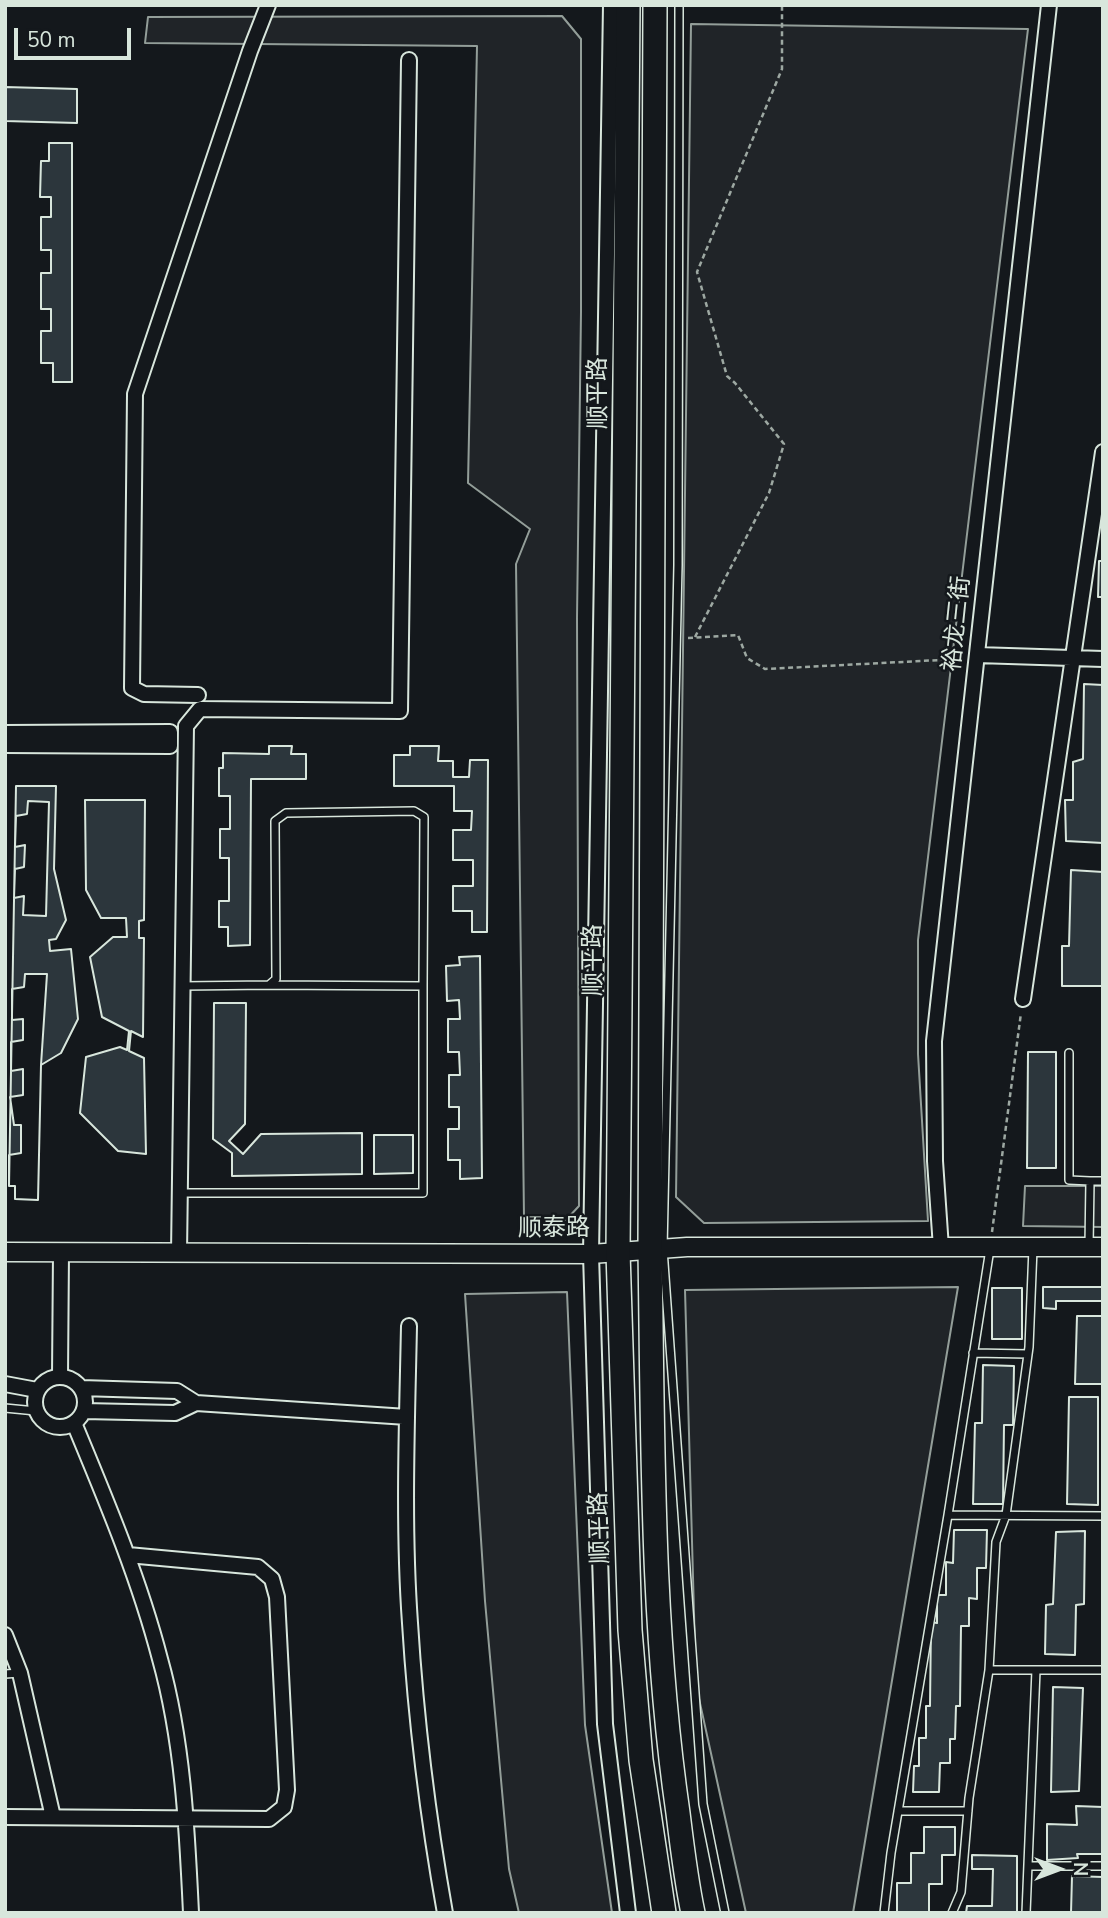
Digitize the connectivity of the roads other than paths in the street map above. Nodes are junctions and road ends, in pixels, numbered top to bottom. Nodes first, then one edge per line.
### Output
1 (268, 5) edge
2 (611, 5) edge
3 (628, 5) edge
4 (655, 5) edge
5 (679, 5) edge
6 (1049, 5) edge
7 (409, 60) dead end
8 (1103, 453) edge
9 (977, 655) junction
10 (1071, 658) junction
11 (1103, 659) edge
12 (198, 695) dead end
13 (5, 733) edge
14 (5, 745) edge
15 (269, 985) junction
16 (183, 986) junction
17 (423, 986) junction
18 (1023, 999) road end
19 (1069, 1053) dead end
20 (1090, 1181) junction
21 (1103, 1181) edge
22 (180, 1193) junction
23 (1033, 1247) junction
24 (1096, 1247) edge
25 (942, 1248) junction
26 (990, 1248) junction
27 (657, 1250) junction
28 (5, 1252) edge
29 (61, 1252) junction
30 (618, 1252) junction
31 (179, 1253) junction
32 (591, 1254) junction
33 (409, 1326) dead end
34 (973, 1353) junction
35 (1028, 1354) junction
36 (60, 1376) junction
37 (5, 1384) edge
38 (81, 1388) junction
39 (37, 1390) junction
40 (196, 1403) junction
41 (5, 1408) edge
42 (84, 1410) junction
43 (36, 1411) junction
44 (407, 1417) junction
45 (74, 1423) junction
46 (948, 1515) junction
47 (1006, 1516) junction
48 (1103, 1516) edge
49 (128, 1555) junction
50 (5, 1635) edge
51 (989, 1670) junction
52 (1036, 1670) junction
53 (1103, 1670) edge
54 (13, 1674) edge
55 (898, 1811) junction
56 (968, 1811) junction
57 (5, 1817) edge
58 (53, 1817) junction
59 (187, 1818) junction
60 (1028, 1866) junction
61 (1103, 1866) edge
62 (191, 1913) edge
63 (446, 1913) edge
64 (628, 1913) edge
65 (664, 1913) edge
66 (693, 1913) edge
67 (724, 1913) edge
68 (884, 1913) edge
69 (952, 1913) edge
70 (1026, 1913) edge

1 - 12 street
2 - 32 street
3 - 30 main road, 顺平路
4 - 27 main road
5 - 27 lane
6 - 9 street, 裕龙三街
7 - 16 street
8 - 10 street
9 - 10 street
9 - 25 street, 裕龙三街
10 - 11 street
10 - 18 street
13 - 14 street
15 - 16 lane
15 - 17 lane
15 - 17 lane
16 - 22 street
17 - 22 lane
19 - 20 lane
20 - 21 lane
20 - 24 lane
22 - 31 street
23 - 24 street, 顺泰路
23 - 26 street, 顺泰路
23 - 35 lane
25 - 26 street, 顺泰路
25 - 27 street, 顺泰路
26 - 34 lane
27 - 30 street, 顺泰路
27 - 66 main road
27 - 67 lane
28 - 29 street, 顺泰路
29 - 31 street, 顺泰路
29 - 36 street
30 - 32 street, 顺泰路
30 - 65 main road, 顺平路
31 - 32 street, 顺泰路
32 - 64 street
33 - 44 street
34 - 35 lane
34 - 46 lane
35 - 47 lane
36 - 38 street
36 - 39 street
37 - 39 street
38 - 40 street
38 - 42 street
39 - 43 street
40 - 42 street
40 - 44 street
41 - 43 lane
42 - 45 street
43 - 45 street
44 - 63 street
45 - 49 street
46 - 47 lane
46 - 55 lane
47 - 48 lane
47 - 51 lane
49 - 59 street
49 - 59 street
50 - 54 street
51 - 52 lane
51 - 56 lane
52 - 53 lane
52 - 60 lane
54 - 58 street
55 - 56 lane
55 - 68 lane
56 - 69 lane
57 - 58 street
58 - 59 street
59 - 62 street
60 - 61 lane
60 - 70 lane

